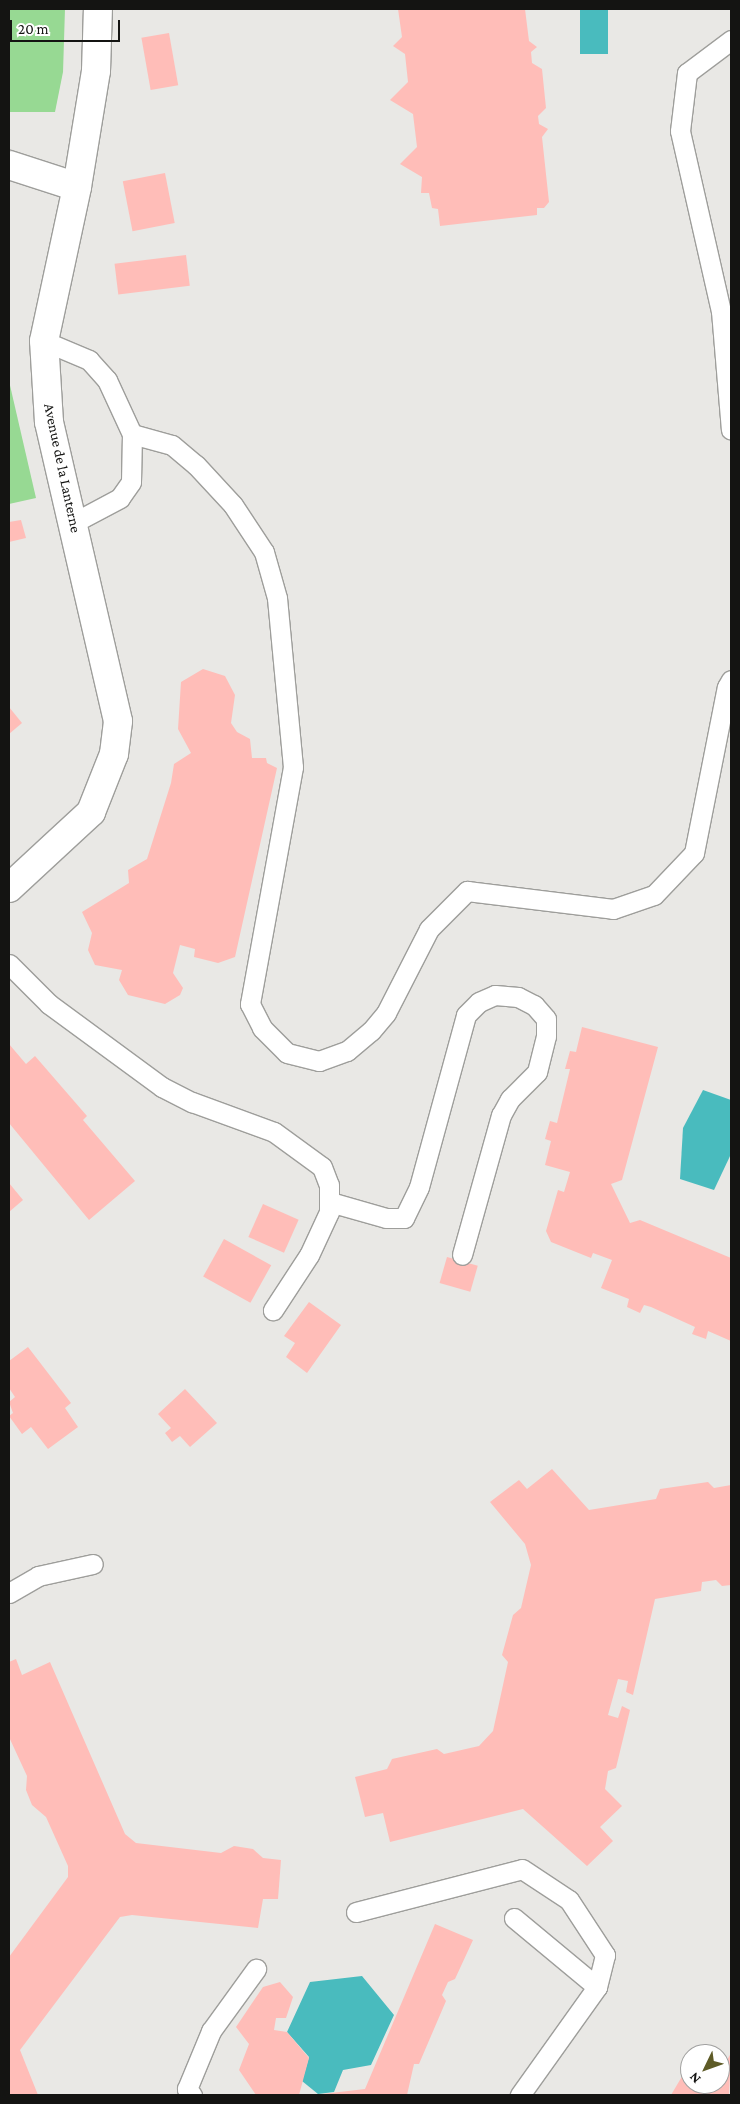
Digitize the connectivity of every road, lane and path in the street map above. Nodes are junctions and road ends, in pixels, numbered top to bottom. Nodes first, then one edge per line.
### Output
1 (98, 9) edge
2 (731, 40) edge
3 (9, 165) edge
4 (77, 187) junction
5 (44, 342) junction
6 (731, 430) edge
7 (132, 434) junction
8 (73, 523) junction
9 (731, 680) edge
10 (9, 888) edge
11 (9, 964) edge
12 (330, 1202) junction
13 (462, 1255) dead end
14 (273, 1310) dead end
15 (93, 1564) dead end
16 (9, 1593) edge
17 (356, 1912) dead end
18 (514, 1918) dead end
19 (256, 1969) dead end
20 (597, 1987) junction
21 (192, 2095) edge
22 (520, 2095) edge

1 - 4 street, Avenue de la Lanterne
2 - 6 lane
3 - 4 street
4 - 5 street, Avenue de la Lanterne
5 - 7 lane
5 - 8 street, Avenue de la Lanterne
7 - 8 lane
7 - 9 lane
8 - 10 street, Avenue de la Lanterne
11 - 12 lane
12 - 13 lane
12 - 14 lane
15 - 16 lane
17 - 20 lane
18 - 20 lane
19 - 21 lane
20 - 22 lane

